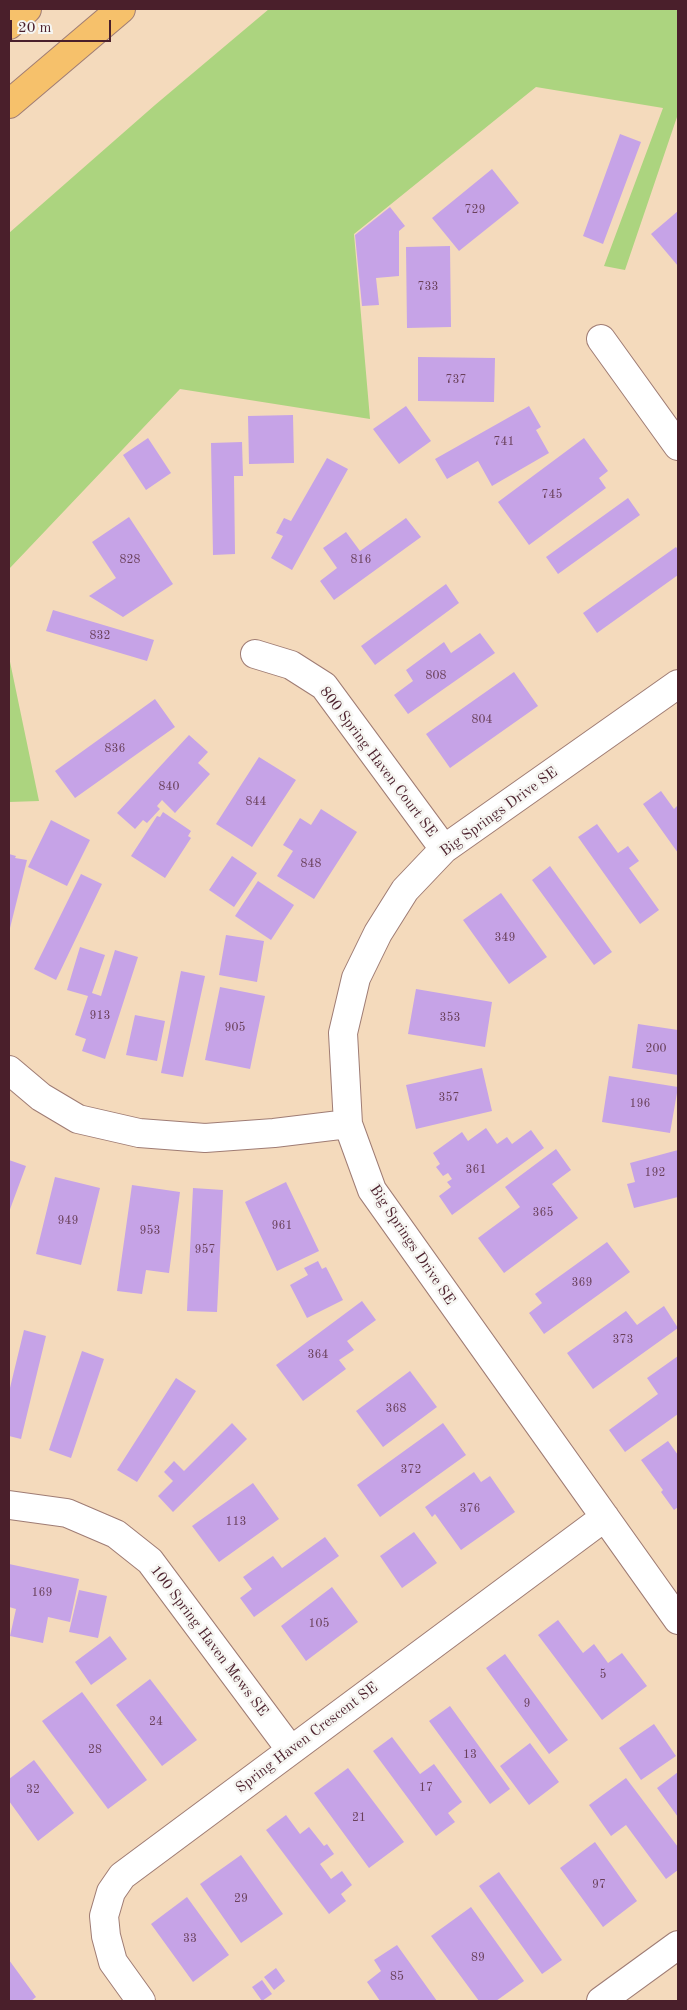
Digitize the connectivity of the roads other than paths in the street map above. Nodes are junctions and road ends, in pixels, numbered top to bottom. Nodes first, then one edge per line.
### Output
1 (22, 9) edge
2 (27, 9) edge
3 (121, 9) edge
4 (9, 19) edge
5 (9, 25) edge
6 (9, 104) edge
7 (601, 339) dead end
8 (678, 446) edge
9 (255, 654) dead end
10 (678, 684) edge
11 (444, 849) junction
12 (9, 1070) edge
13 (348, 1124) junction
14 (9, 1505) edge
15 (605, 1517) junction
16 (678, 1620) edge
17 (290, 1750) junction
18 (678, 1945) edge
19 (141, 2001) edge
20 (601, 2001) edge

1 - 4 highway
2 - 5 highway
3 - 6 highway
7 - 8 street
9 - 11 street, 800 Spring Haven Court SE
10 - 11 street, Big Springs Drive SE
11 - 13 street, Big Springs Drive SE
12 - 13 street
13 - 15 street, Big Springs Drive SE
14 - 17 street, 100 Spring Haven Mews SE
15 - 16 street, Big Springs Drive SE
15 - 17 street, Spring Haven Crescent SE
17 - 19 street, Spring Haven Crescent SE
18 - 20 street

